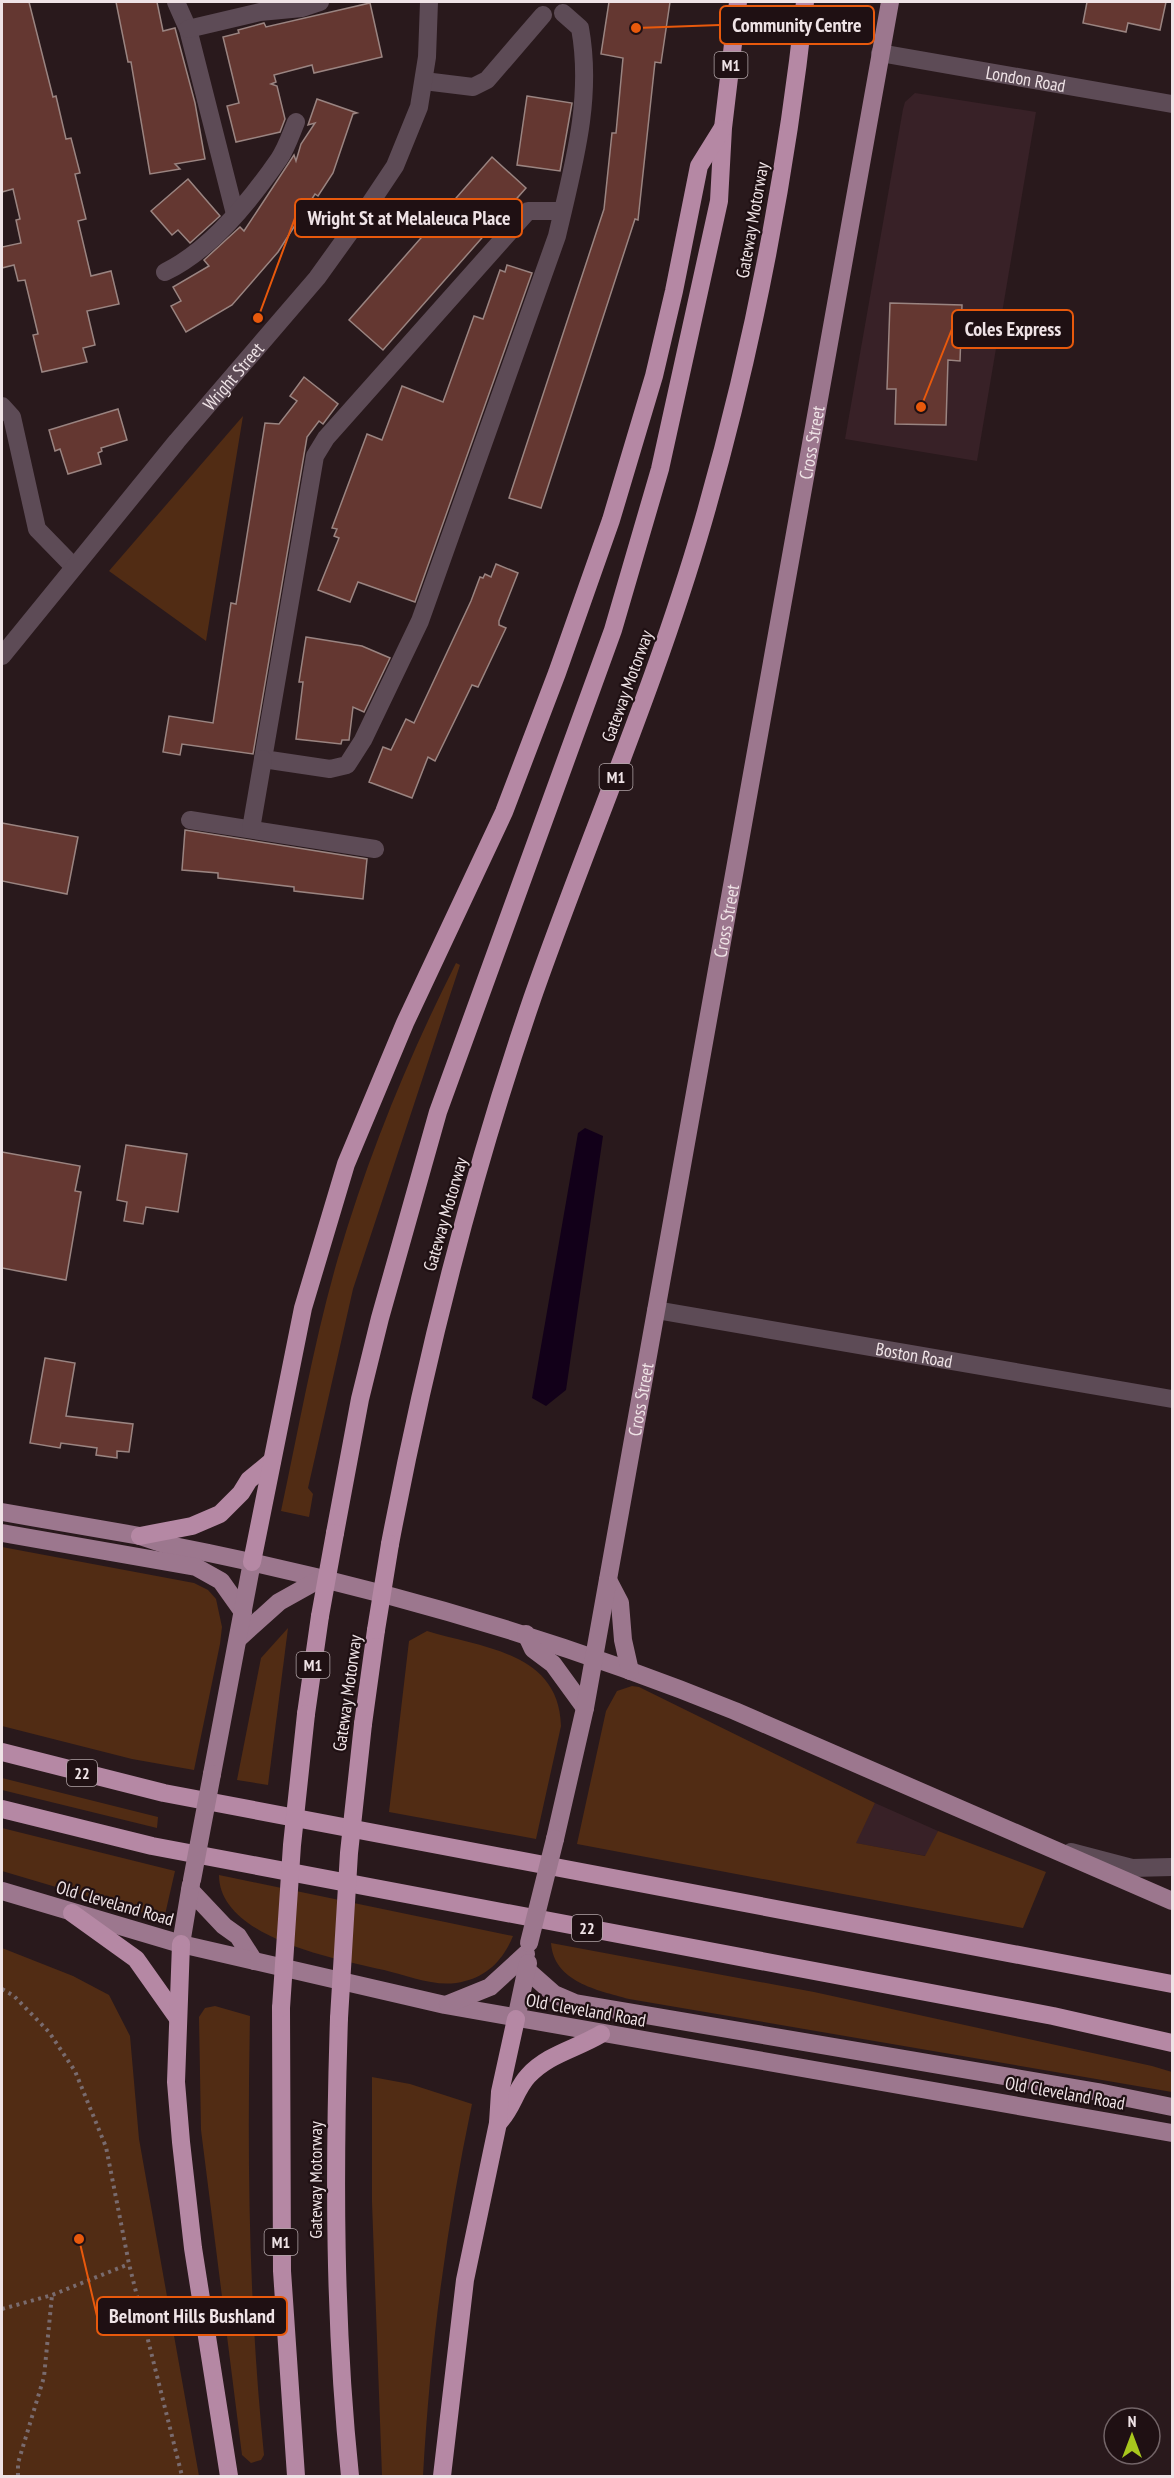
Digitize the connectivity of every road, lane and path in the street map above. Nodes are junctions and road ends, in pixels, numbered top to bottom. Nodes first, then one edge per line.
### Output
1 (176, 2) edge
2 (320, 2) edge
3 (429, 2) edge
4 (738, 2) edge
5 (805, 2) edge
6 (890, 2) edge
7 (541, 8) edge
8 (564, 8) edge
9 (188, 29) junction
10 (880, 53) junction
11 (424, 81) junction
12 (1173, 105) edge
13 (296, 122) dead end
14 (723, 128) junction
15 (563, 211) junction
16 (235, 214) junction
17 (165, 272) dead end
18 (2, 406) edge
19 (73, 566) junction
20 (2, 656) edge
21 (263, 759) junction
22 (190, 820) dead end
23 (251, 829) junction
24 (375, 849) dead end
25 (656, 1310) junction
26 (1173, 1399) edge
27 (272, 1461) junction
28 (2, 1512) edge
29 (2, 1533) edge
30 (140, 1536) junction
31 (252, 1562) junction
32 (322, 1578) junction
33 (608, 1580) junction
34 (243, 1612) junction
35 (526, 1634) junction
36 (239, 1638) junction
37 (594, 1658) junction
38 (630, 1671) junction
39 (585, 1708) junction
40 (2, 1752) edge
41 (2, 1809) edge
42 (1058, 1850) junction
43 (1173, 1867) edge
44 (191, 1885) junction
45 (2, 1892) edge
46 (1173, 1900) edge
47 (72, 1912) junction
48 (181, 1944) junction
49 (528, 1956) junction
50 (254, 1961) junction
51 (1173, 1984) edge
52 (2, 1989) edge
53 (445, 2005) junction
54 (177, 2017) junction
55 (516, 2019) junction
56 (601, 2034) junction
57 (1173, 2043) edge
58 (1173, 2108) edge
59 (498, 2123) junction
60 (1173, 2133) edge
61 (129, 2264) junction
62 (52, 2295) junction
63 (2, 2309) edge
64 (18, 2476) edge
65 (182, 2476) edge
66 (229, 2476) edge
67 (296, 2476) edge
68 (350, 2476) edge
69 (442, 2476) edge

1 - 9 street
2 - 9 street
3 - 11 street, Wright Street
4 - 14 highway, Gateway Motorway / M1
5 - 68 highway, Gateway Motorway / M1, bridge
6 - 10 main road, Cross Street
7 - 8 street
7 - 11 street
8 - 15 street
9 - 16 street
10 - 12 street, London Road
10 - 25 main road, Cross Street
11 - 19 street, Wright Street
13 - 16 street
14 - 27 highway
14 - 67 highway, Gateway Motorway / M1, bridge
15 - 21 street
15 - 21 street
16 - 17 street
18 - 19 street
19 - 20 street, Wright Street
21 - 23 street
22 - 23 street
23 - 24 street
25 - 26 street, Boston Road
25 - 33 main road, Cross Street
27 - 30 highway
27 - 31 highway
28 - 30 main road
29 - 34 main road
30 - 31 main road
31 - 32 main road
31 - 34 main road
32 - 35 main road
32 - 36 main road
33 - 37 main road, Cross Street
33 - 38 main road
34 - 36 main road
35 - 37 main road
35 - 39 main road
36 - 44 main road, bridge
37 - 38 main road
37 - 39 main road, Cross Street
38 - 42 main road
39 - 49 main road, Cross Street, bridge
40 - 51 highway, 22
41 - 57 highway, 22
42 - 43 street
42 - 46 main road
44 - 48 main road
44 - 50 main road
45 - 47 main road, Old Cleveland Road
47 - 48 main road, Old Cleveland Road
47 - 54 highway
48 - 50 main road, Old Cleveland Road
48 - 54 highway
49 - 53 main road
49 - 55 main road, Cross Street
49 - 58 main road
50 - 53 main road, Old Cleveland Road
52 - 61 path
53 - 55 main road, Old Cleveland Road
54 - 66 highway
55 - 56 main road, Old Cleveland Road
55 - 59 highway
56 - 59 highway
56 - 60 main road, Old Cleveland Road
59 - 69 highway
61 - 62 path
61 - 65 path
62 - 63 path
62 - 64 path

